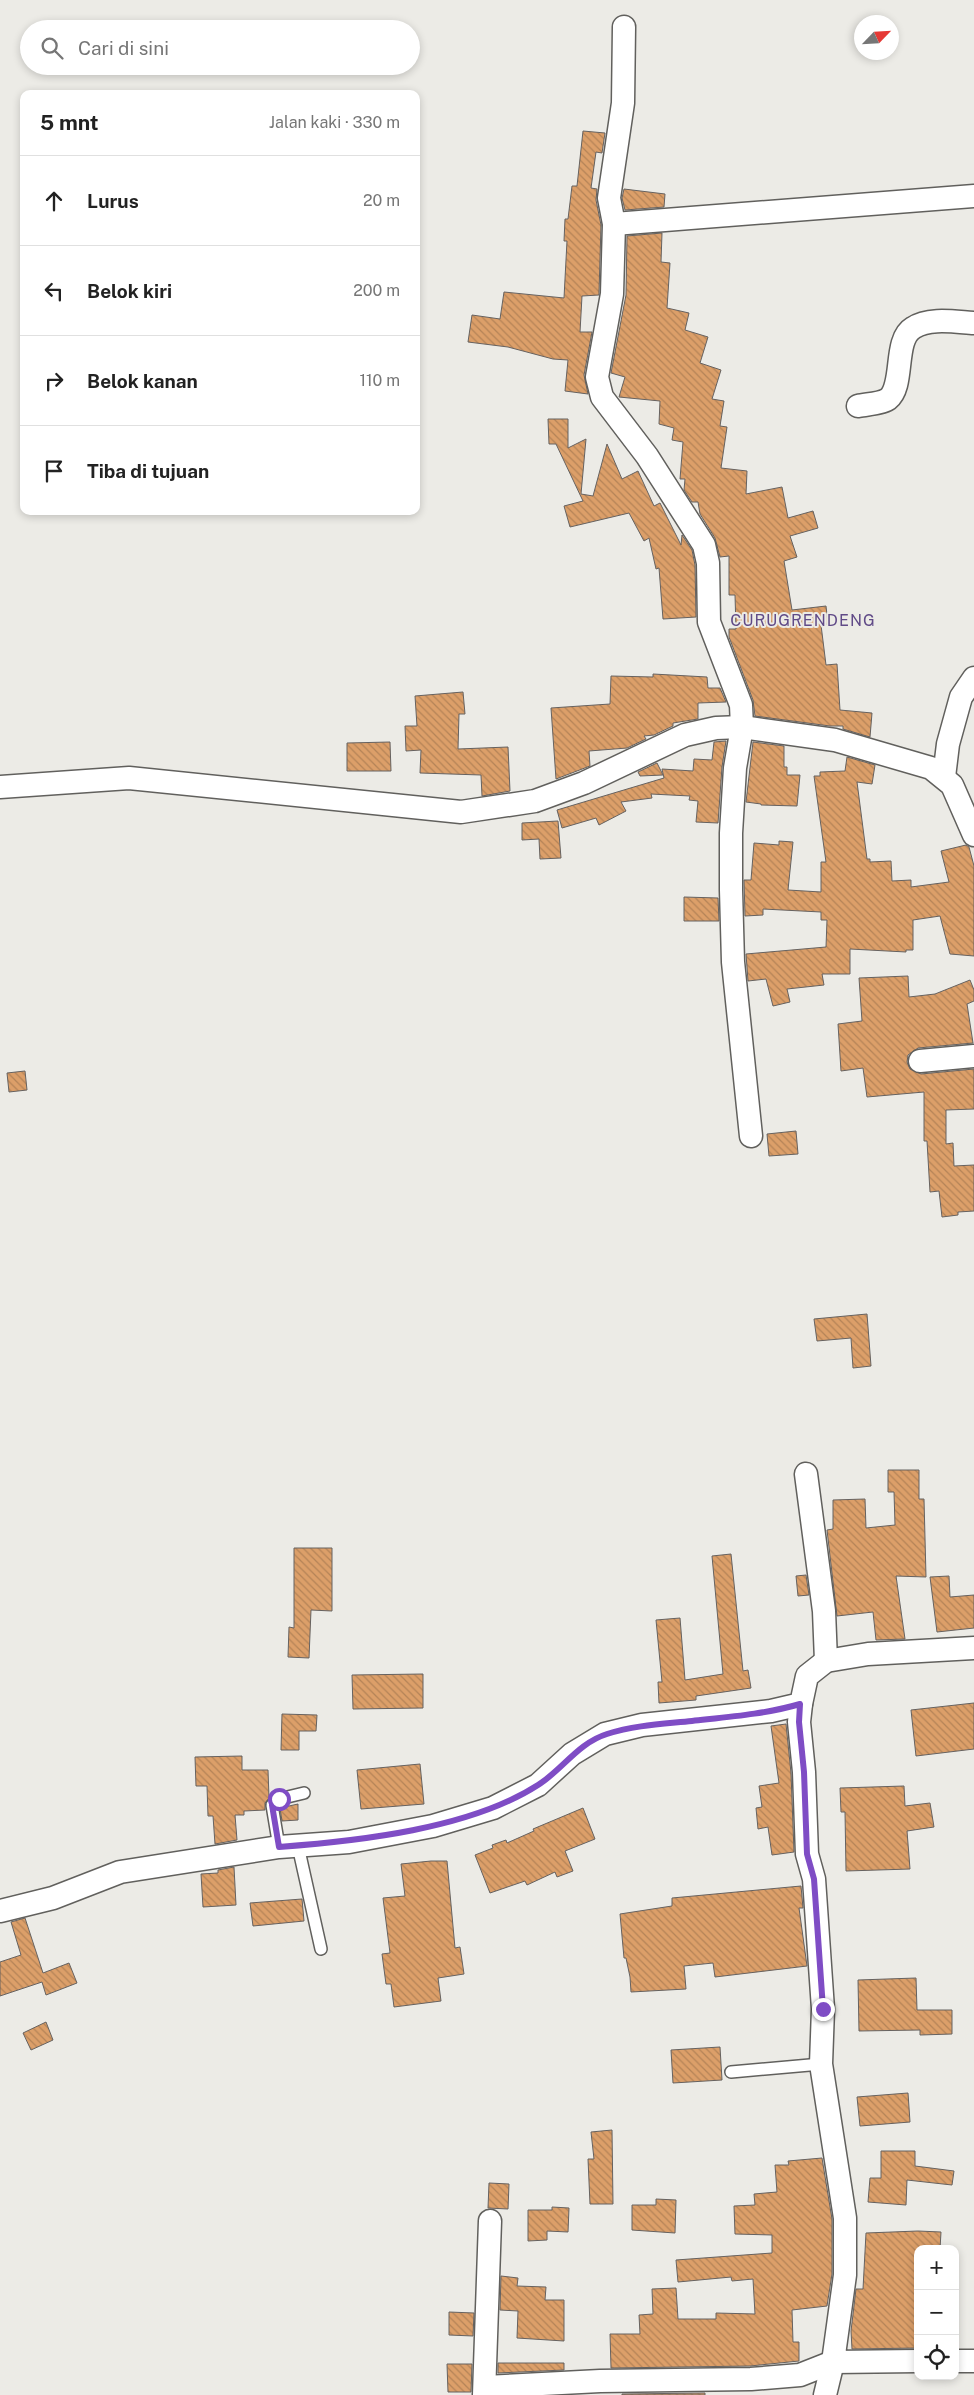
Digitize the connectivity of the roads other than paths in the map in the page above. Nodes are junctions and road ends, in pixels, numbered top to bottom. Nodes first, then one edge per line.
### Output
1 (624, 27) dead end
2 (974, 196) edge
3 (614, 224) junction
4 (974, 323) edge
5 (858, 406) dead end
6 (974, 678) edge
7 (742, 727) junction
8 (944, 777) junction
9 (0, 787) edge
10 (974, 835) edge
11 (974, 1056) edge
12 (920, 1061) dead end
13 (751, 1136) dead end
14 (806, 1474) dead end
15 (974, 1648) edge
16 (826, 1661) junction
17 (800, 1704) junction
18 (304, 1793) dead end
19 (289, 1846) junction
20 (0, 1911) edge
21 (321, 1949) dead end
22 (821, 2064) junction
23 (731, 2072) dead end
24 (490, 2221) dead end
25 (914, 2361) edge
26 (959, 2361) edge
27 (974, 2361) edge
28 (834, 2362) junction
29 (484, 2391) edge
30 (825, 2395) edge

1 - 3 street
2 - 3 street
3 - 7 street
4 - 5 street
6 - 8 street
7 - 8 street
7 - 9 street
7 - 13 street
8 - 10 street
11 - 12 street
14 - 16 street
15 - 16 street
16 - 17 street
17 - 19 street
17 - 22 street
18 - 19 lane
19 - 20 street
19 - 21 lane
22 - 23 lane
22 - 28 street
24 - 29 street
25 - 28 street
26 - 27 street
28 - 29 street
28 - 30 street

